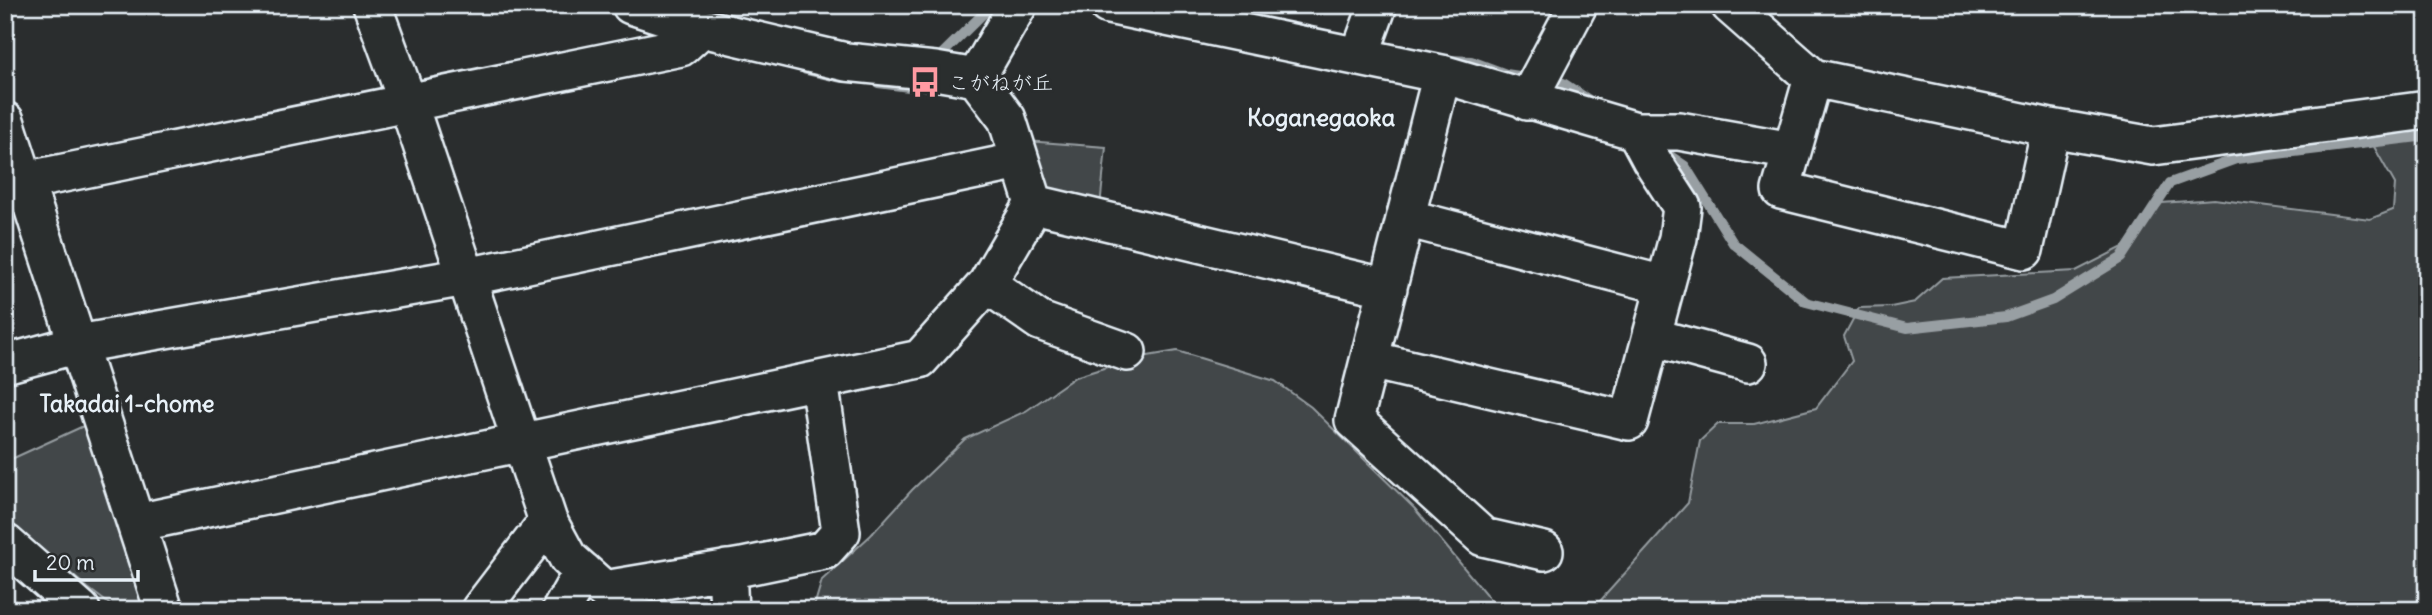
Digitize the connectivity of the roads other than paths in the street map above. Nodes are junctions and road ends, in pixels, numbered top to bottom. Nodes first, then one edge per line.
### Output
1 (372, 5) edge
2 (631, 5) edge
3 (1018, 5) edge
4 (1108, 5) edge
5 (1578, 5) edge
6 (1730, 5) edge
7 (702, 28) junction
8 (1366, 38) edge
9 (1442, 74) junction
10 (976, 78) junction
11 (1813, 78) junction
12 (1534, 88) junction
13 (408, 103) junction
14 (2427, 110) edge
15 (5, 121) edge
16 (2051, 128) junction
17 (1644, 145) junction
18 (1792, 151) junction
19 (1020, 162) junction
20 (15, 183) edge
21 (1034, 204) junction
22 (1406, 218) junction
23 (466, 277) junction
24 (987, 284) junction
25 (1664, 285) junction
26 (1388, 288) junction
27 (1651, 337) junction
28 (78, 344) junction
29 (1127, 352) dead end
30 (1370, 360) junction
31 (1748, 363) dead end
32 (5, 364) edge
33 (819, 381) junction
34 (522, 443) junction
35 (548, 521) junction
36 (136, 523) junction
37 (5, 543) edge
38 (1544, 551) dead end
39 (727, 569) junction
40 (583, 571) junction
41 (81, 610) edge
42 (164, 610) edge
43 (480, 610) edge
44 (561, 610) edge
45 (729, 610) edge

1 - 13 street
2 - 7 street
3 - 10 street
4 - 8 street
5 - 12 street
6 - 11 street
7 - 10 street
7 - 13 street
8 - 9 street
9 - 12 street
9 - 22 street
10 - 19 street
11 - 16 street
11 - 18 street
12 - 17 street
13 - 20 street
13 - 23 street
14 - 16 street
15 - 20 street
16 - 18 street
17 - 18 street
17 - 25 street
19 - 21 street
19 - 23 street
20 - 28 street
21 - 24 street
21 - 26 street
22 - 25 street
22 - 26 street
23 - 28 street
23 - 34 street
24 - 29 street
24 - 33 street
25 - 27 street
26 - 30 street
27 - 30 street
27 - 31 street
28 - 32 street
28 - 36 street
30 - 38 street
33 - 34 street
33 - 39 street
34 - 35 street
34 - 36 street
35 - 40 street
35 - 43 street
36 - 42 street
37 - 41 street
39 - 40 street
39 - 45 street
40 - 44 street

